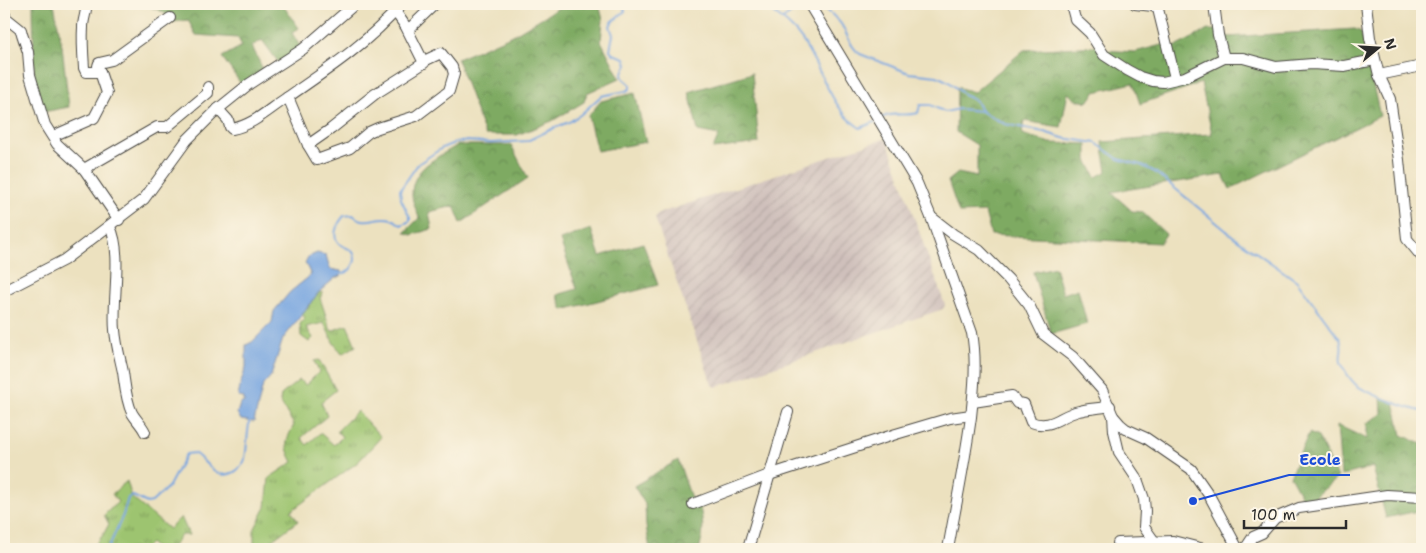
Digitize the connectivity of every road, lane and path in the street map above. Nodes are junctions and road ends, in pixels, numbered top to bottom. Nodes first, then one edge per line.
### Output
1 (86, 4) edge
2 (355, 4) edge
3 (435, 4) edge
4 (809, 4) edge
5 (1071, 4) edge
6 (1135, 4) edge
7 (1214, 4) edge
8 (1366, 4) edge
9 (398, 8) edge
10 (4, 13) edge
11 (170, 18) dead end
12 (408, 30) junction
13 (1224, 58) junction
14 (1375, 60) junction
15 (424, 61) junction
16 (1422, 66) edge
17 (100, 72) junction
18 (1379, 75) junction
19 (1175, 78) junction
20 (208, 87) dead end
21 (288, 97) junction
22 (218, 109) junction
23 (53, 136) junction
24 (308, 145) junction
25 (84, 169) junction
26 (931, 217) junction
27 (119, 220) junction
28 (110, 227) junction
29 (1422, 257) edge
30 (4, 291) edge
31 (973, 402) junction
32 (1112, 411) junction
33 (788, 412) dead end
34 (971, 414) junction
35 (145, 432) dead end
36 (769, 474) junction
37 (1422, 496) edge
38 (693, 504) dead end
39 (1154, 541) junction
40 (1118, 543) dead end
41 (748, 549) edge
42 (948, 549) edge
43 (1204, 549) edge
44 (1238, 549) edge
45 (1245, 549) edge

1 - 17 street
2 - 22 street
3 - 12 street
4 - 26 street
5 - 19 street
6 - 19 street
7 - 13 street
8 - 14 street
9 - 12 street
9 - 21 street
10 - 23 street
11 - 17 street
12 - 15 street
13 - 14 street
13 - 19 street
14 - 18 street
15 - 24 street
15 - 24 street
16 - 18 street
17 - 23 street
18 - 29 street
20 - 25 street
21 - 22 street
21 - 24 street
22 - 27 street
23 - 25 street
25 - 27 street
26 - 31 street
26 - 32 street
27 - 28 street
28 - 30 street
28 - 35 street
31 - 32 street
31 - 34 street
32 - 39 street
32 - 44 street
33 - 36 street
34 - 36 street
34 - 42 street
36 - 38 street
36 - 41 street
37 - 45 street
39 - 40 street
39 - 43 street

